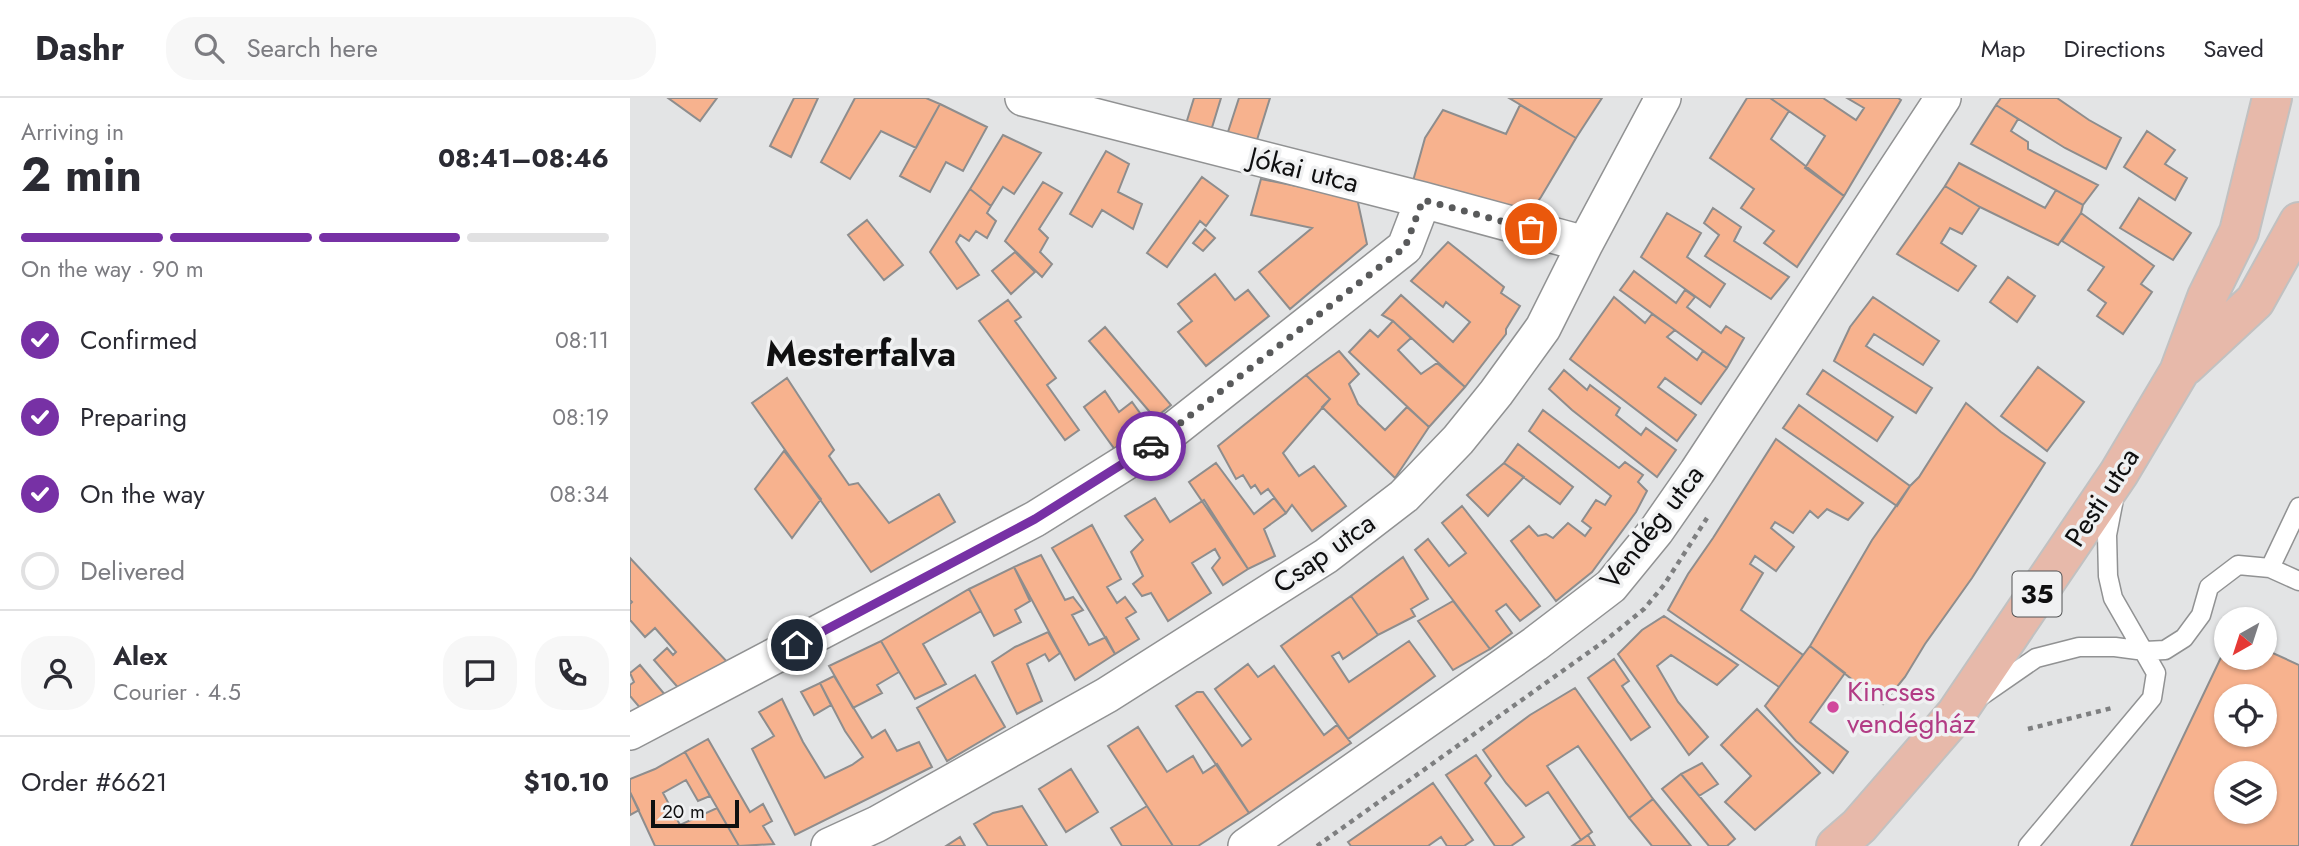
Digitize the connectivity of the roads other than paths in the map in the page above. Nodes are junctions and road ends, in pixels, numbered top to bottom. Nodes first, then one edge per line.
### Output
1 (1023, 98) edge
2 (1663, 98) edge
3 (1943, 98) edge
4 (2272, 98) edge
5 (1423, 200) junction
6 (2299, 222) edge
7 (1585, 244) junction
8 (2179, 372) junction
9 (2119, 473) junction
10 (2299, 507) edge
11 (2270, 568) junction
12 (2299, 581) edge
13 (2145, 651) junction
14 (1956, 714) junction
15 (630, 732) edge
16 (829, 846) edge
17 (1246, 846) edge
18 (1836, 846) edge
19 (2028, 846) edge

1 - 5 street, Jókai utca
2 - 7 street, Csap utca
3 - 17 street, Vendég utca
4 - 8 main road, Pesti utca / 35
5 - 7 street, Jókai utca
5 - 15 street
6 - 8 main road, Pesti utca / 35
7 - 16 street, Csap utca
8 - 9 main road, Pesti utca / 35
9 - 13 lane
9 - 14 main road, Pesti utca / 35
10 - 11 lane
11 - 12 lane
11 - 13 lane
13 - 14 lane
13 - 19 lane
14 - 18 main road, Pesti utca / 35

